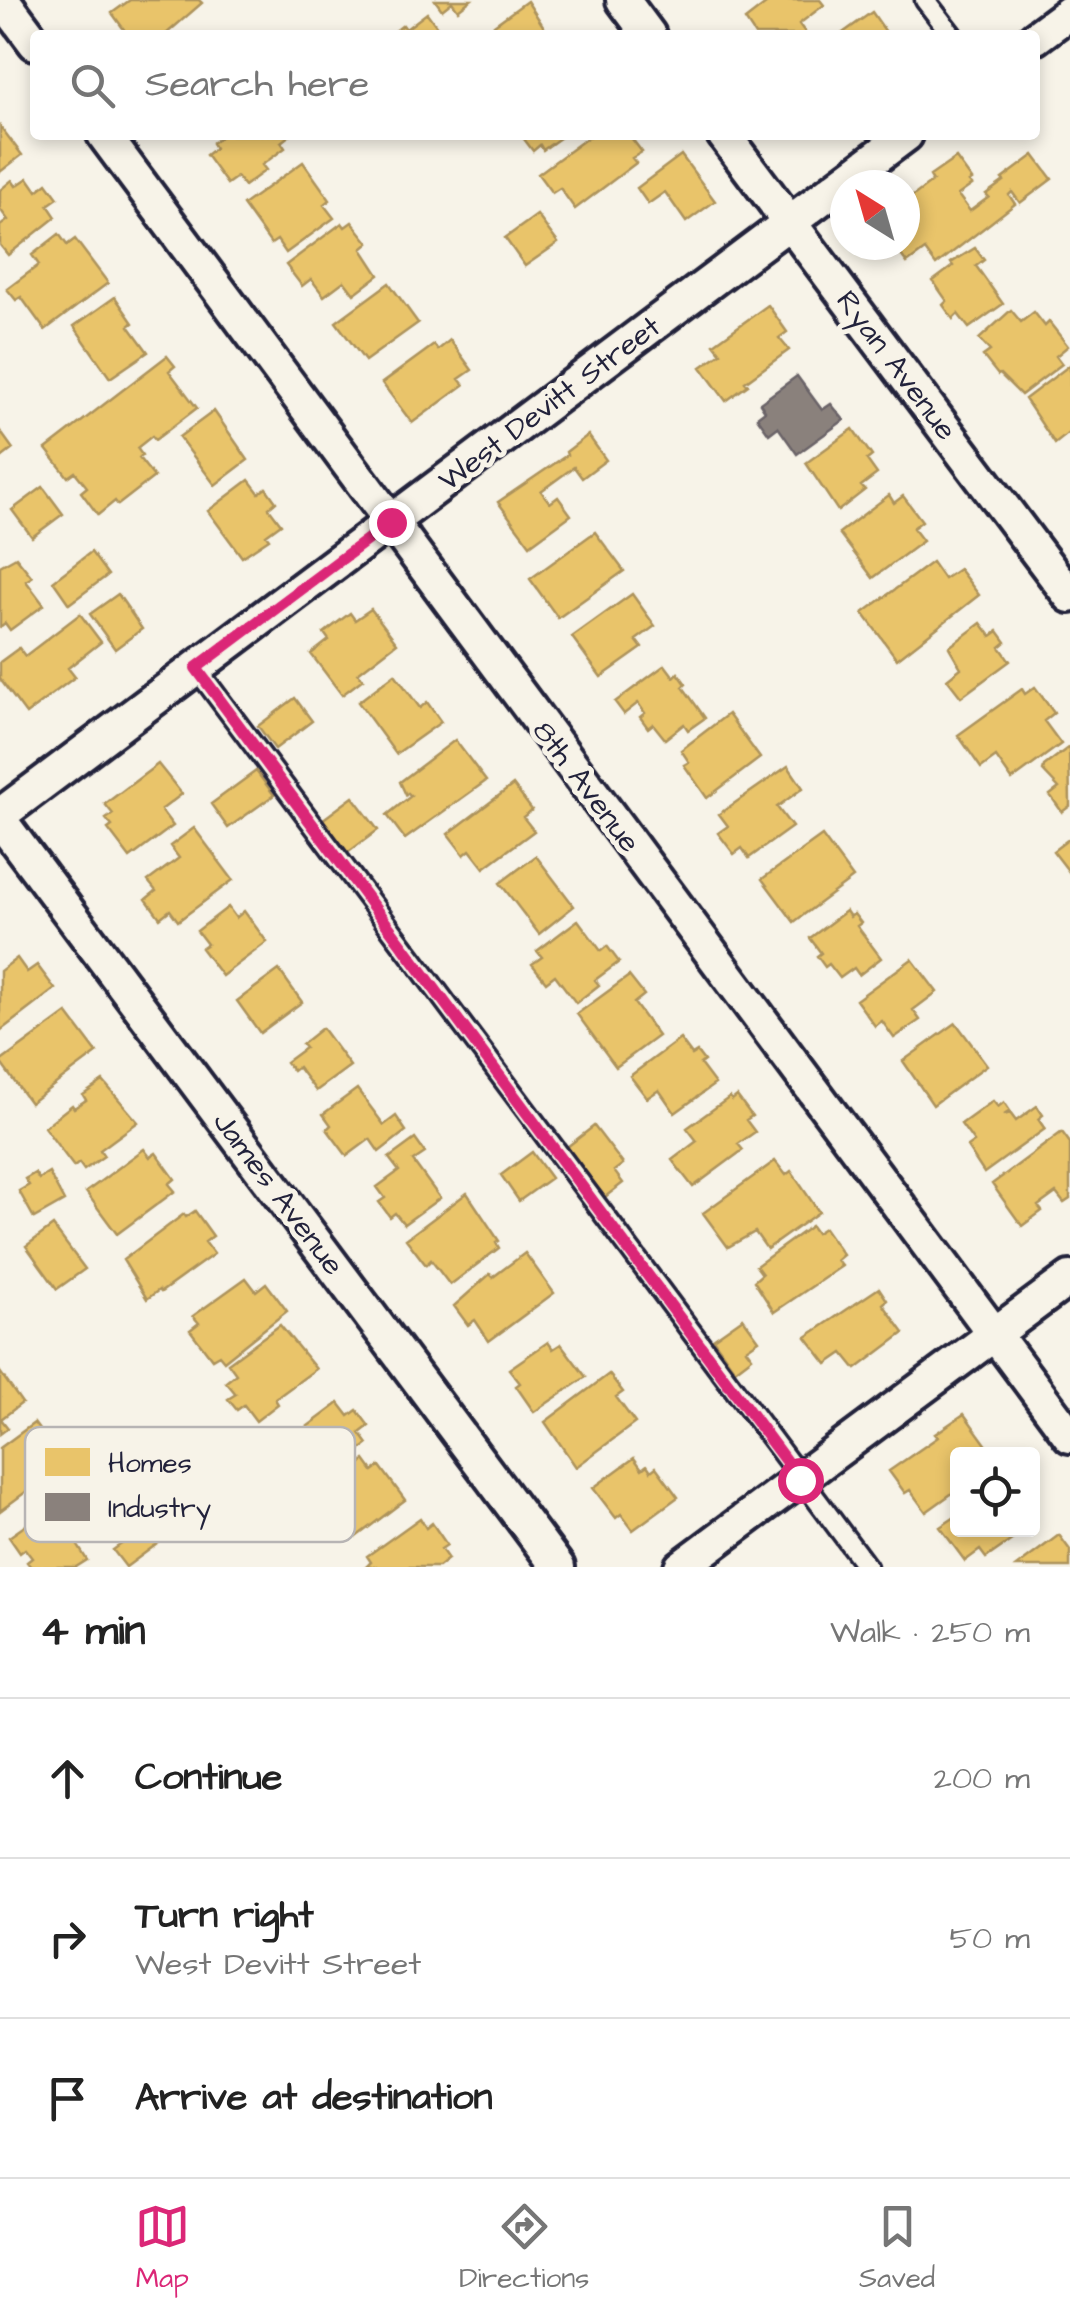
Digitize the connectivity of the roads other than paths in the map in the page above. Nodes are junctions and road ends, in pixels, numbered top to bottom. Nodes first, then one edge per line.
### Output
1 (3, 0) edge
2 (622, 0) edge
3 (925, 0) edge
4 (1070, 12) edge
5 (645, 30) edge
6 (948, 30) edge
7 (1040, 34) edge
8 (30, 36) edge
9 (108, 140) edge
10 (728, 140) edge
11 (899, 140) edge
12 (790, 222) junction
13 (391, 522) junction
14 (1070, 596) edge
15 (196, 668) junction
16 (0, 817) edge
17 (1070, 1278) edge
18 (995, 1334) junction
19 (1070, 1436) edge
20 (800, 1480) junction
21 (558, 1567) edge
22 (681, 1567) edge
23 (867, 1567) edge

1 - 8 street
2 - 5 street
3 - 6 lane
4 - 7 street
9 - 13 street, 8th Avenue
10 - 12 street, Ryan Avenue
11 - 12 street, West Devitt Street
12 - 13 street, West Devitt Street
12 - 14 street, Ryan Avenue
13 - 15 street, West Devitt Street
13 - 18 street, 8th Avenue
15 - 16 street, West Devitt Street
15 - 20 lane
16 - 21 street, James Avenue
17 - 18 street
18 - 19 street, 8th Avenue
18 - 20 street
20 - 22 street
20 - 23 lane

